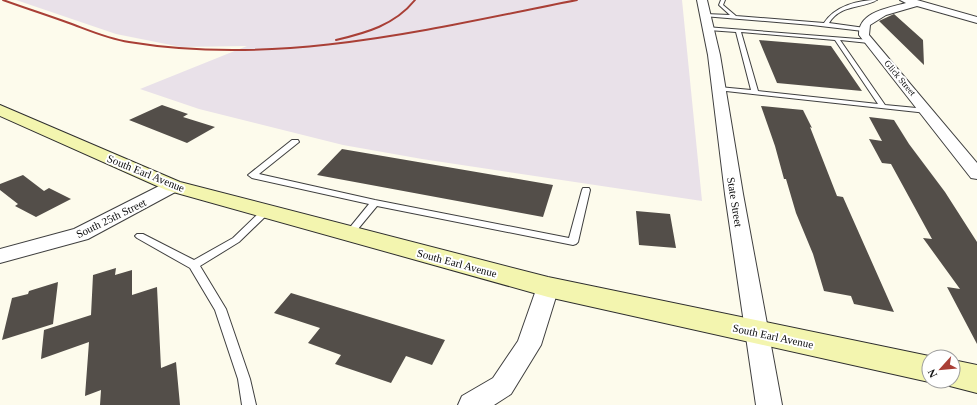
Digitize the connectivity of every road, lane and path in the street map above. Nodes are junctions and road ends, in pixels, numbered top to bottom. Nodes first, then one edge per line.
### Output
1 (723, 0) edge
2 (875, 0) edge
3 (911, 2) edge
4 (705, 14) edge
5 (734, 16) junction
6 (977, 20) edge
7 (826, 24) junction
8 (863, 29) junction
9 (738, 30) junction
10 (836, 38) junction
11 (869, 41) junction
12 (719, 89) junction
13 (755, 93) junction
14 (883, 106) junction
15 (927, 111) junction
16 (2, 112) edge
17 (295, 142) dead end
18 (977, 174) edge
19 (173, 186) junction
20 (586, 190) dead end
21 (376, 203) junction
22 (266, 211) junction
23 (350, 233) junction
24 (140, 236) dead end
25 (0, 256) edge
26 (194, 265) junction
27 (548, 288) junction
28 (757, 332) junction
29 (921, 367) edge
30 (961, 376) edge
31 (977, 379) edge
32 (249, 405) edge
33 (471, 405) edge
34 (769, 405) edge

1 - 5 lane
2 - 7 lane
3 - 6 street
3 - 8 street
4 - 5 lane
4 - 9 lane
4 - 12 street, State Street
5 - 7 lane
7 - 8 lane
8 - 11 street, Glick Street
9 - 10 lane
9 - 13 lane
10 - 11 lane
10 - 14 lane
11 - 15 street, Glick Street
12 - 13 lane
12 - 28 street, State Street
13 - 14 lane
14 - 15 lane
15 - 18 street, Glick Street
16 - 19 street, South Earl Avenue
17 - 21 lane
19 - 22 street, South Earl Avenue
19 - 25 street, South 25th Street
20 - 21 lane
21 - 23 lane
22 - 23 street, South Earl Avenue
22 - 26 lane
23 - 27 street, South Earl Avenue
24 - 26 lane
26 - 32 lane
27 - 28 street, South Earl Avenue
27 - 33 street
28 - 29 street, South Earl Avenue
28 - 34 street, State Street
30 - 31 street

